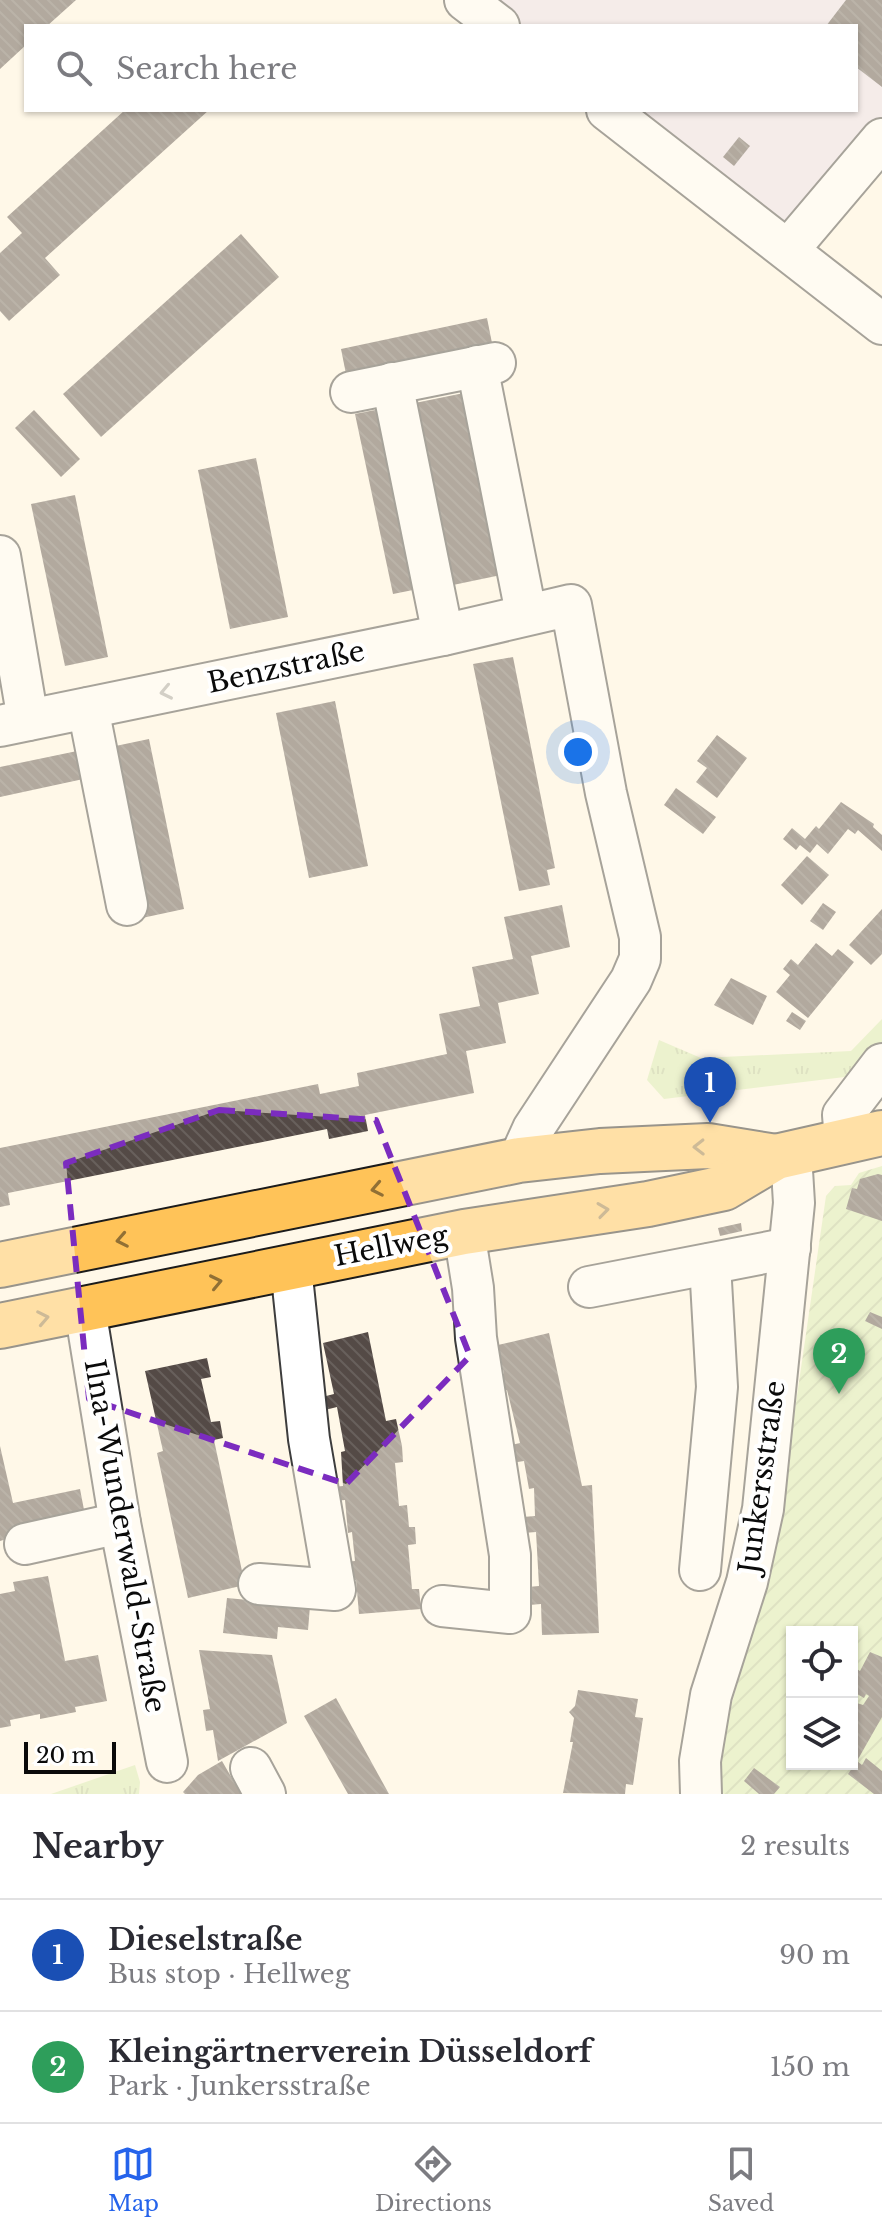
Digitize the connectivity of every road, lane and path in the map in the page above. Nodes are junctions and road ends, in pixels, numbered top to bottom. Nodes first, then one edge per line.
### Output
1 (465, 0) edge
2 (496, 24) edge
3 (610, 112) edge
4 (882, 139) edge
5 (788, 250) junction
6 (882, 324) edge
7 (392, 383) junction
8 (351, 392) dead end
9 (0, 556) edge
10 (526, 613) junction
11 (443, 635) junction
12 (88, 708) junction
13 (14, 723) edge
14 (127, 905) dead end
15 (882, 1064) edge
16 (863, 1137) edge
17 (783, 1156) junction
18 (519, 1160) junction
19 (526, 1222) junction
20 (464, 1232) junction
21 (790, 1248) junction
22 (710, 1264) junction
23 (0, 1265) edge
24 (291, 1267) junction
25 (589, 1287) dead end
26 (85, 1309) junction
27 (0, 1326) edge
28 (25, 1544) dead end
29 (113, 1546) junction
30 (700, 1570) dead end
31 (259, 1584) dead end
32 (442, 1606) dead end
33 (167, 1762) dead end
34 (701, 1794) edge

1 - 2 street
3 - 5 street
4 - 5 street
5 - 6 street
7 - 8 street
7 - 10 street
7 - 11 street
9 - 13 street
10 - 11 street, Benzstraße
10 - 18 street, Benzstraße
11 -> 12 street, Benzstraße
12 - 13 street, Benzstraße
12 - 14 street
15 - 16 street
16 - 17 main road, Hellweg
17 -> 18 main road, Hellweg
19 -> 17 main road, Hellweg
17 - 21 street, Junkersstraße
18 - 19 main road
18 -> 23 main road, Hellweg
19 - 20 main road, Hellweg
20 - 24 main road, Hellweg
20 - 32 street
21 - 22 street
21 - 34 street, Junkersstraße
22 - 25 street
22 - 30 street
26 -> 24 main road, Hellweg
24 - 31 street
27 -> 26 main road, Hellweg
26 - 29 street, Ilna-Wunderwald-Straße
28 - 29 street
29 - 33 street, Ilna-Wunderwald-Straße

